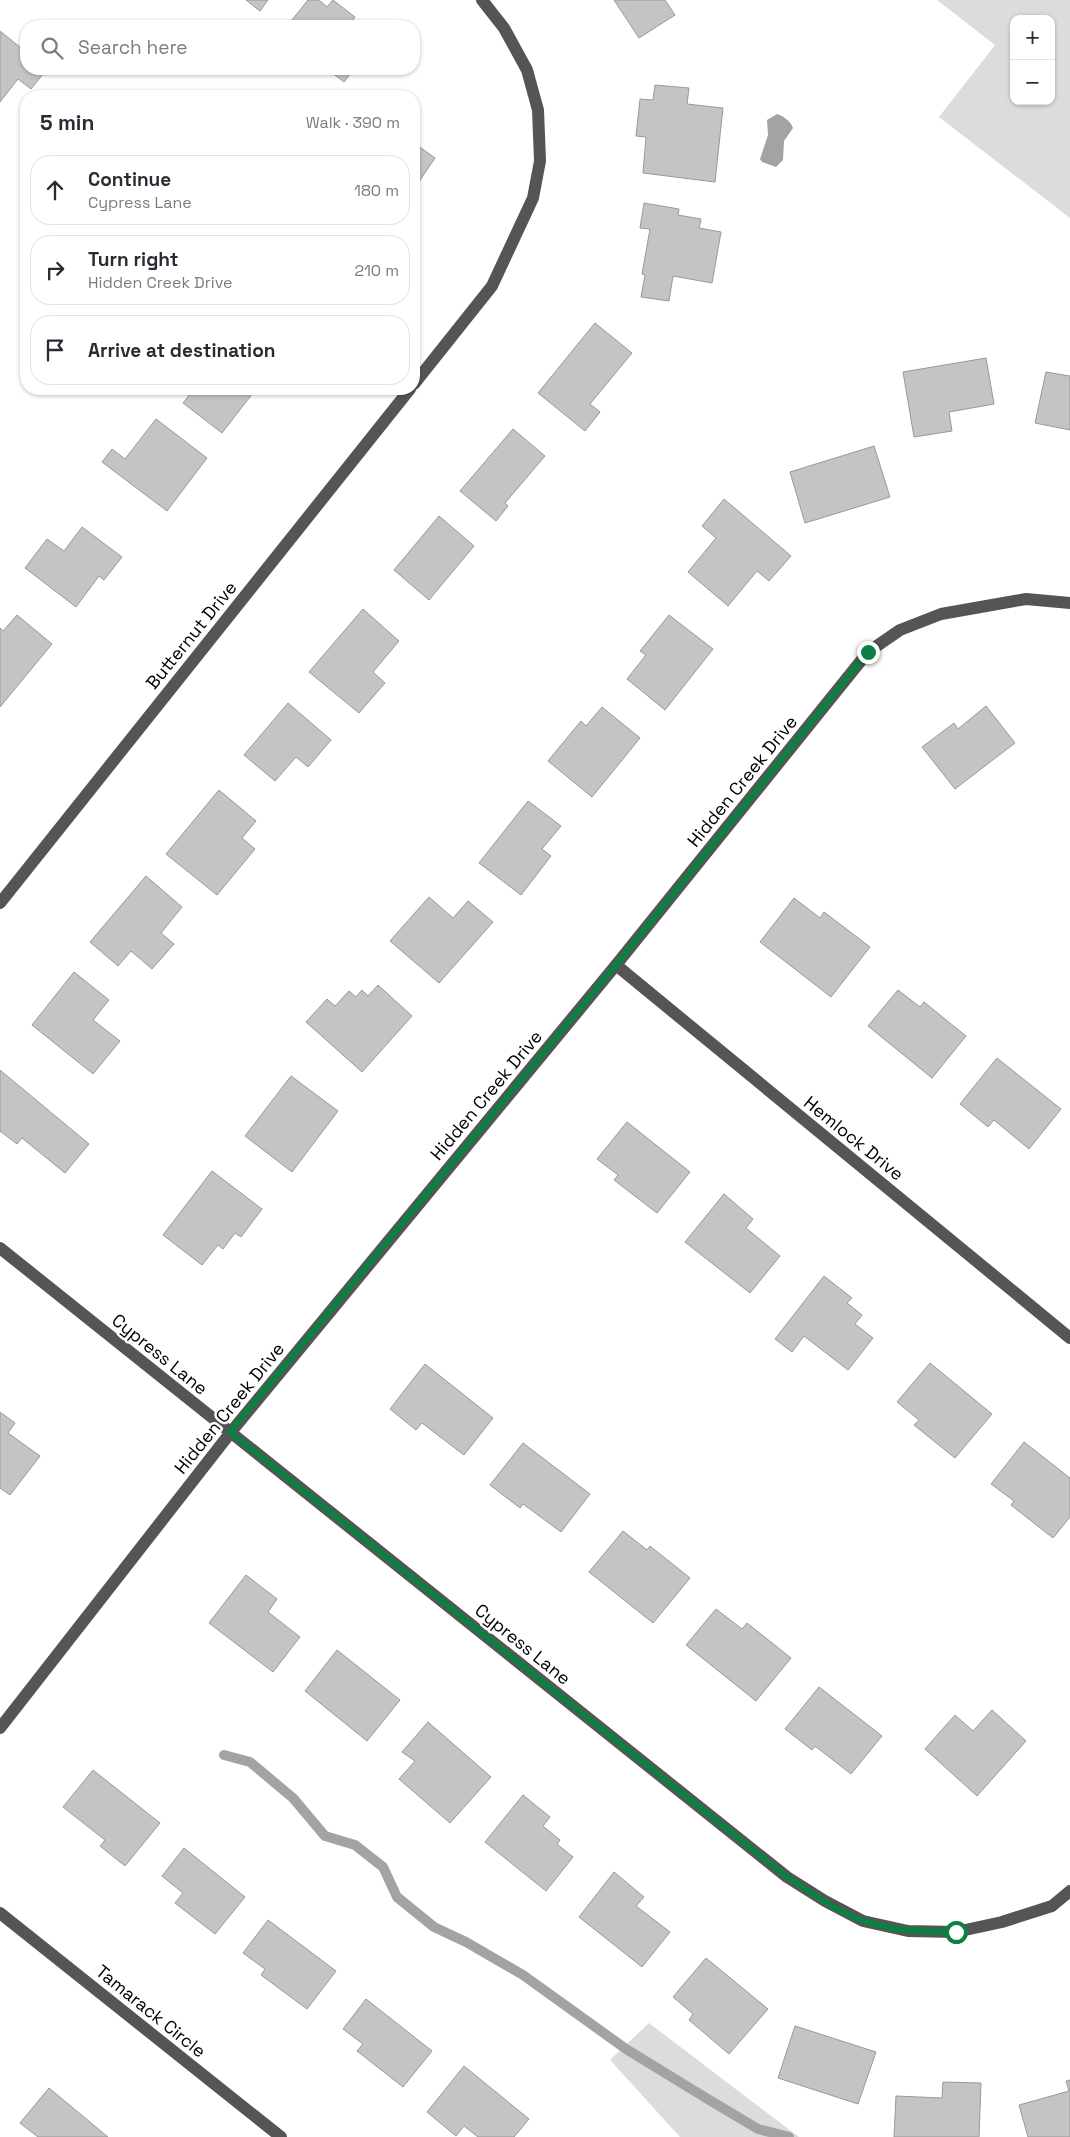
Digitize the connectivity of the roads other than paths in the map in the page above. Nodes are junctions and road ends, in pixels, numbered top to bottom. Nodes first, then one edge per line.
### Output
1 (482, 0) edge
2 (420, 376) edge
3 (405, 395) edge
4 (1070, 603) edge
5 (0, 903) edge
6 (616, 965) junction
7 (0, 1248) edge
8 (1070, 1338) edge
9 (230, 1432) junction
10 (0, 1728) edge
11 (1070, 1891) edge
12 (0, 1913) edge
13 (280, 2137) edge

1 - 2 street
3 - 5 street, Butternut Drive
4 - 6 street, Hidden Creek Drive
6 - 8 street, Hemlock Drive
6 - 9 street, Hidden Creek Drive
7 - 9 street, Cypress Lane
9 - 10 street, Hidden Creek Drive
9 - 11 street, Cypress Lane
12 - 13 street, Tamarack Circle

